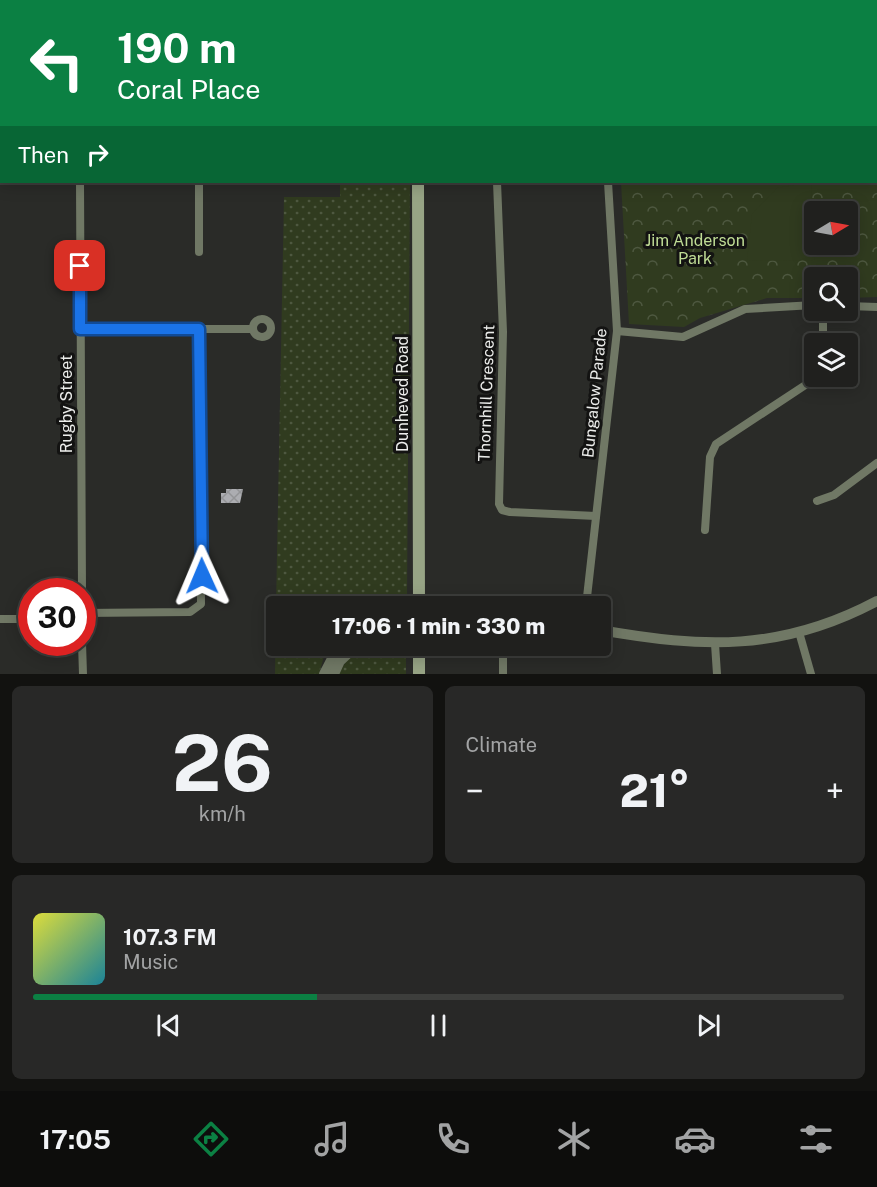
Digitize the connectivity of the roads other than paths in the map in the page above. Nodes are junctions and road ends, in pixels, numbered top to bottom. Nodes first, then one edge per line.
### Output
1 (80, 183) edge
2 (199, 183) edge
3 (418, 183) edge
4 (497, 183) edge
5 (608, 183) edge
6 (199, 252) dead end
7 (804, 306) edge
8 (858, 306) edge
9 (877, 307) edge
10 (80, 329) junction
11 (199, 329) junction
12 (253, 329) dead end
13 (617, 331) junction
14 (804, 386) edge
15 (877, 463) edge
16 (817, 501) dead end
17 (596, 516) junction
18 (705, 530) dead end
19 (82, 578) edge
20 (419, 596) edge
21 (587, 596) edge
22 (877, 601) edge
23 (96, 613) edge
24 (0, 619) edge
25 (18, 619) edge
26 (611, 632) edge
27 (799, 632) junction
28 (715, 644) junction
29 (82, 656) edge
30 (333, 656) edge
31 (346, 656) edge
32 (419, 656) edge
33 (503, 656) edge
34 (83, 674) edge
35 (324, 674) edge
36 (334, 674) edge
37 (419, 674) edge
38 (503, 674) edge
39 (717, 674) edge
40 (811, 674) edge

1 - 10 street, Rugby Street
2 - 6 street
3 - 20 main road, Dunheved Road
4 - 17 street, Thornhill Crescent
5 - 13 street, Bungalow Parade
7 - 13 street
8 - 9 street
10 - 11 street
10 - 19 street, Rugby Street
11 - 12 street
11 - 23 street
13 - 17 street, Bungalow Parade
14 - 18 street
15 - 16 street
17 - 21 street, Bungalow Parade
22 - 27 street
24 - 25 street
26 - 28 street
27 - 28 street
27 - 40 street
28 - 39 street
29 - 34 street
30 - 35 street
31 - 36 street
32 - 37 main road
33 - 38 street

